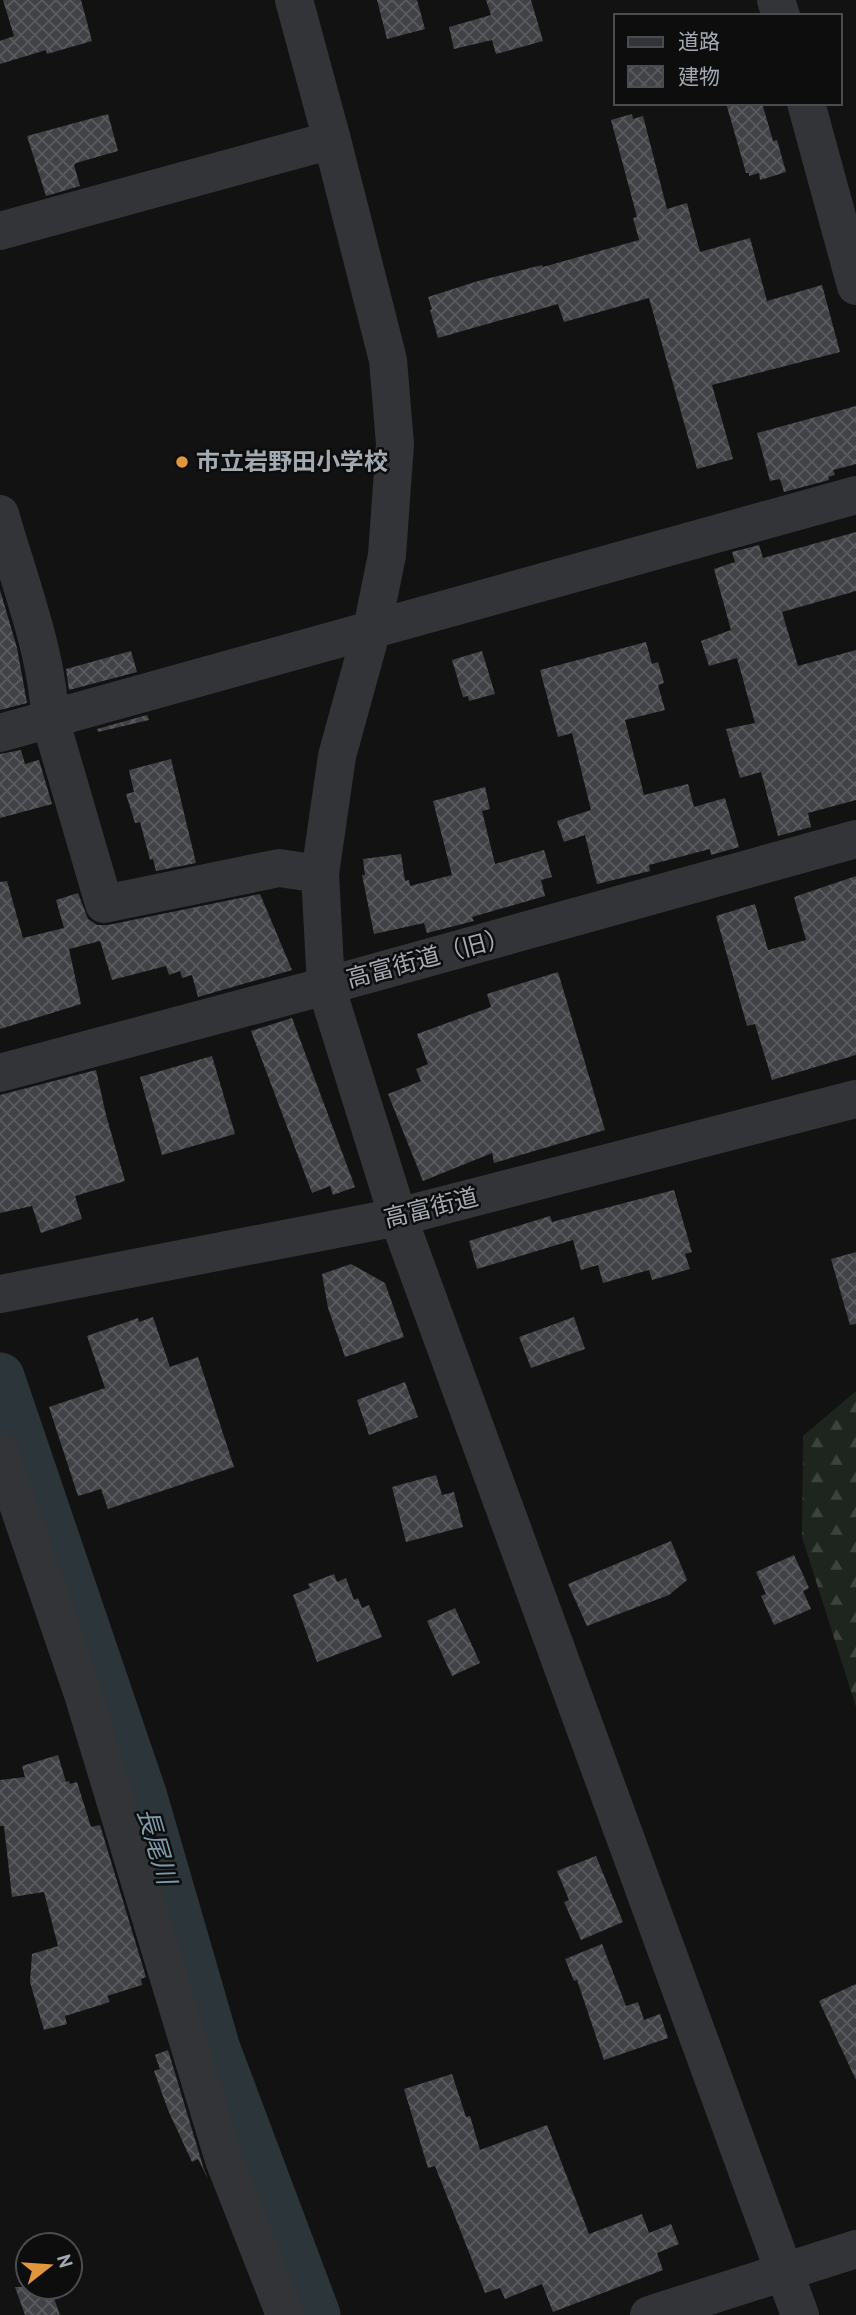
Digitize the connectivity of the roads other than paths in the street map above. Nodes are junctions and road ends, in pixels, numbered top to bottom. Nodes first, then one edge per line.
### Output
1 (294, 0) edge
2 (807, 105) edge
3 (332, 139) junction
4 (0, 231) edge
5 (856, 286) edge
6 (856, 495) edge
7 (0, 514) edge
8 (372, 629) junction
9 (50, 719) junction
10 (0, 733) edge
11 (856, 839) edge
12 (320, 874) junction
13 (326, 986) junction
14 (0, 1073) edge
15 (856, 1099) edge
16 (398, 1217) junction
17 (0, 1294) edge
18 (0, 1452) edge
19 (856, 2249) edge
20 (785, 2273) junction
21 (285, 2315) edge
22 (649, 2315) edge
23 (800, 2315) edge

1 - 3 street
2 - 5 street
3 - 4 street
3 - 8 street
6 - 8 street
7 - 9 street
8 - 9 street
8 - 12 street
9 - 10 street
9 - 12 street
11 - 13 street, 高富街道（旧）
12 - 13 street
13 - 14 street, 高富街道（旧）
13 - 16 street
15 - 16 street, 高富街道
16 - 17 street, 高富街道
16 - 20 street
18 - 21 street
19 - 20 street
20 - 22 street
20 - 23 street

